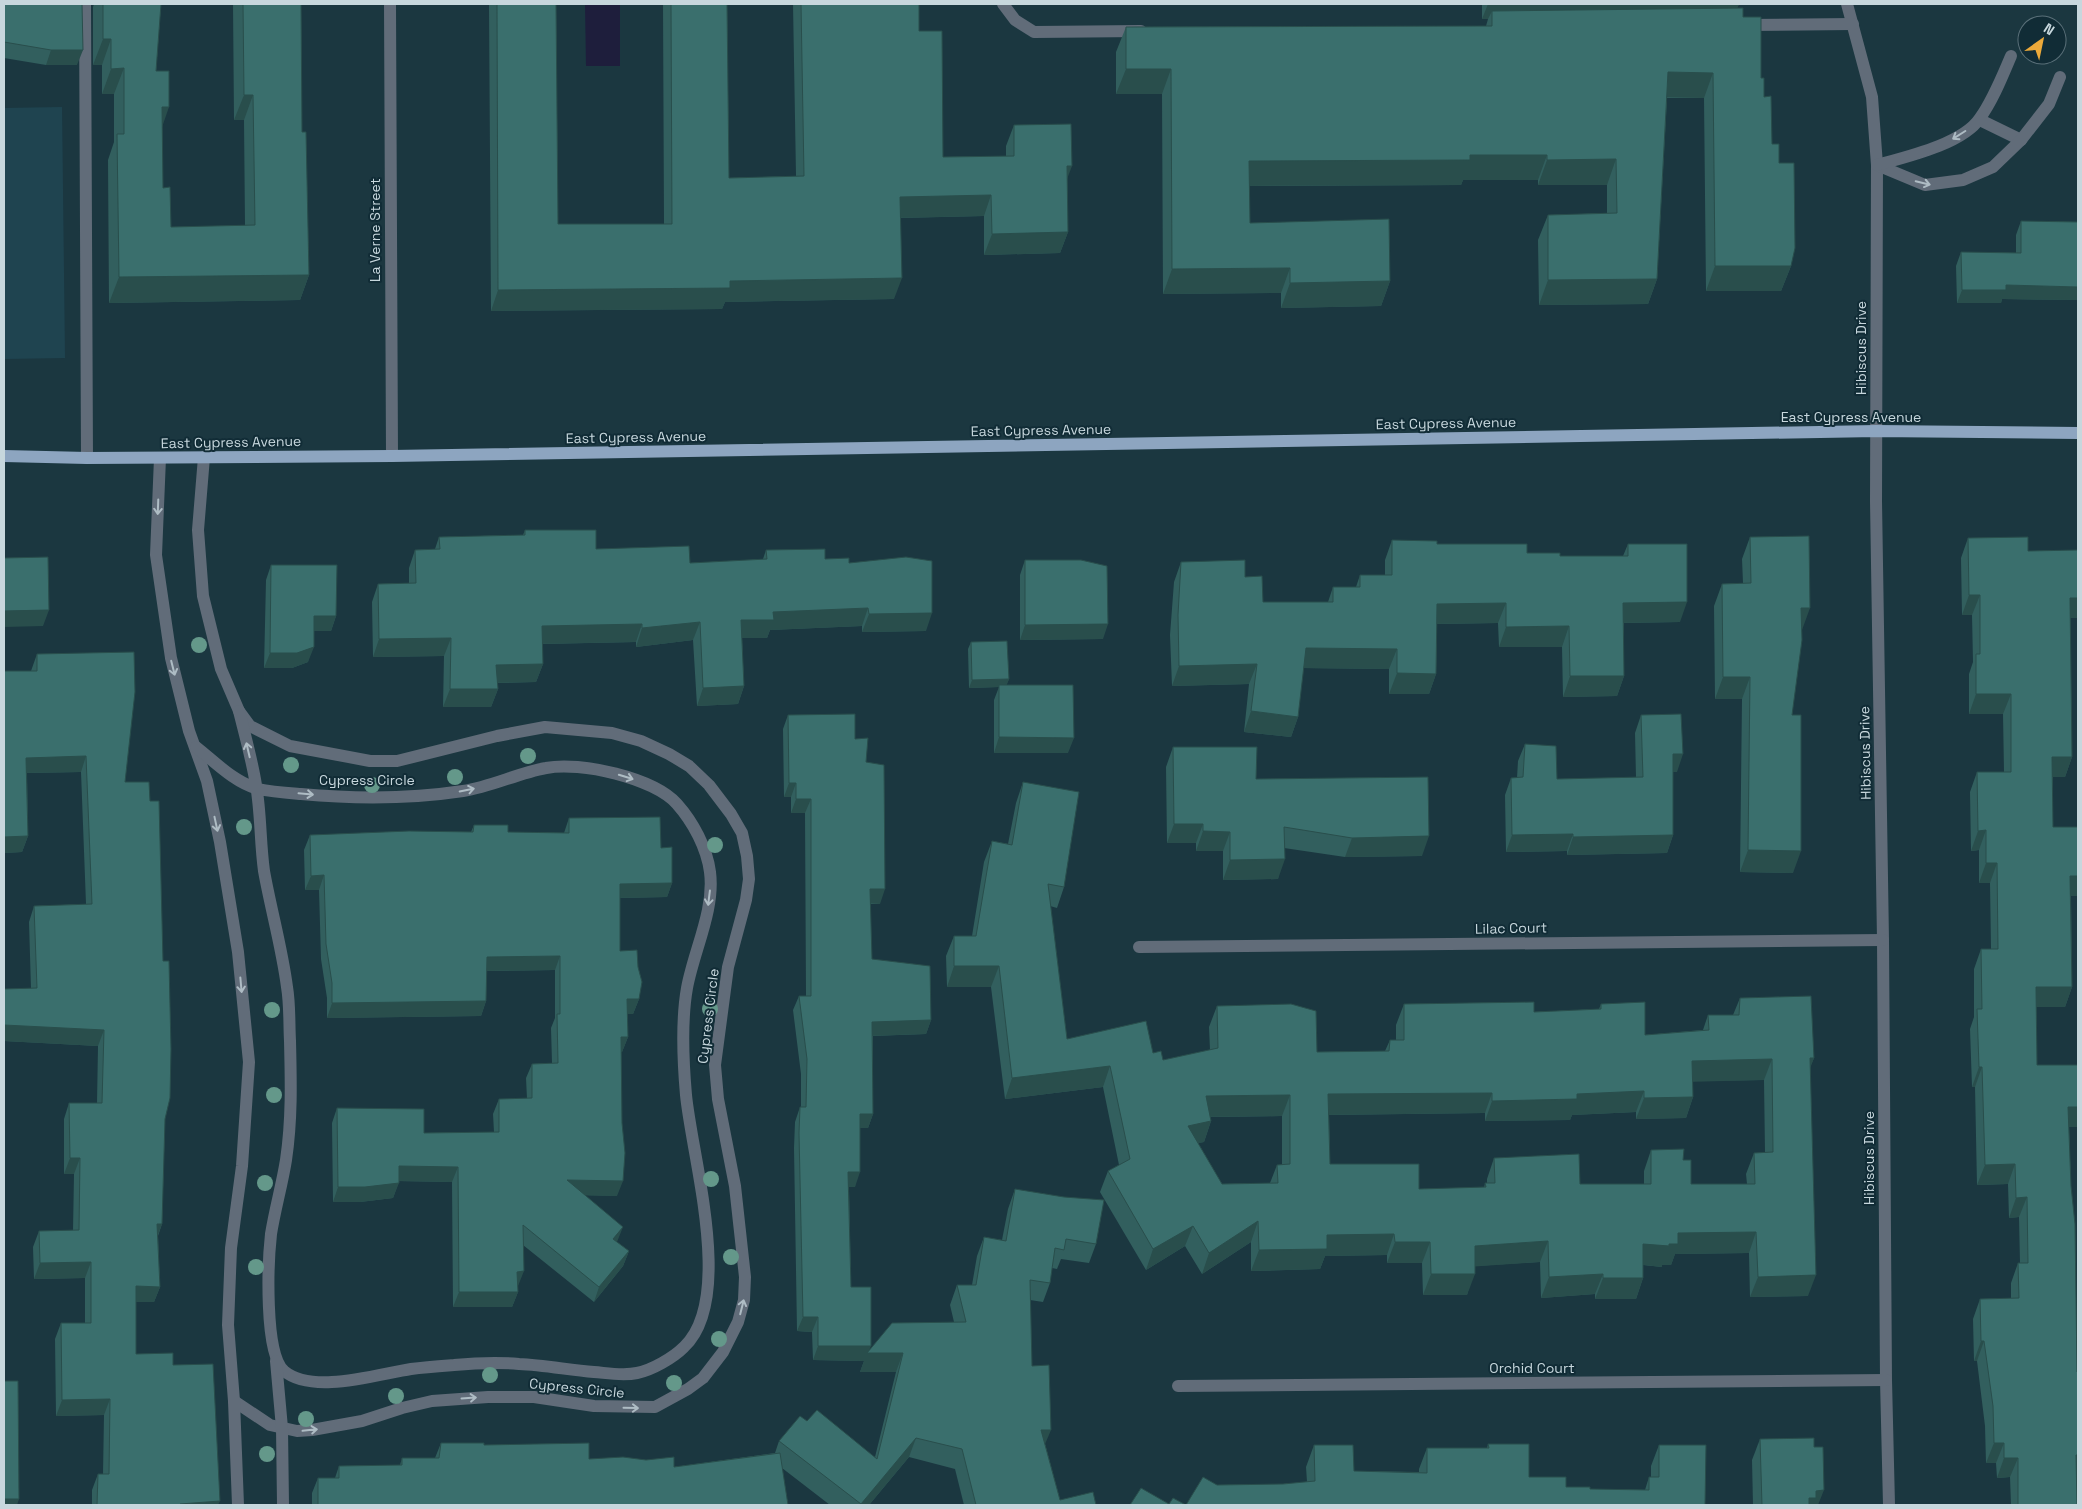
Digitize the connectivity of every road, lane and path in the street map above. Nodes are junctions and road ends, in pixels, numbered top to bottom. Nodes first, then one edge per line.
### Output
1 (85, 4) edge
2 (390, 4) edge
3 (1003, 4) edge
4 (1846, 4) edge
5 (1853, 24) junction
6 (1733, 25) edge
7 (1154, 31) edge
8 (2011, 56) dead end
9 (2060, 77) dead end
10 (1980, 120) junction
11 (2021, 140) junction
12 (1877, 165) junction
13 (1876, 431) junction
14 (2078, 433) edge
15 (4, 456) edge
16 (392, 456) junction
17 (204, 457) junction
18 (87, 458) junction
19 (160, 458) junction
20 (239, 711) junction
21 (196, 747) junction
22 (257, 788) junction
23 (1883, 940) junction
24 (1139, 946) dead end
25 (276, 1360) junction
26 (1886, 1380) junction
27 (1178, 1386) dead end
28 (234, 1401) junction
29 (282, 1428) junction
30 (238, 1505) edge
31 (282, 1505) edge
32 (1889, 1505) edge

1 - 18 street
2 - 16 street, La Verne Street
3 - 7 street
4 - 5 street, Hibiscus Drive
5 - 6 street
5 - 12 street, Hibiscus Drive
8 - 10 street
9 - 11 street
10 - 11 street
10 -> 12 street
12 -> 11 street
12 - 13 street, Hibiscus Drive
13 - 14 main road, East Cypress Avenue
13 - 16 main road, East Cypress Avenue
13 - 23 street, Hibiscus Drive
15 - 18 main road, East Cypress Avenue
16 - 17 main road, East Cypress Avenue
17 - 19 main road, East Cypress Avenue
17 - 20 street, Cypress Circle
18 - 19 main road, East Cypress Avenue
19 -> 21 street
22 -> 20 street, Cypress Circle
29 -> 20 street, Cypress Circle
21 - 22 street, Cypress Circle
21 -> 28 street
22 - 25 street, Cypress Circle
22 -> 25 street, Cypress Circle
23 - 24 street, Lilac Court
23 - 26 street, Hibiscus Drive
25 - 29 street, Cypress Circle
26 - 27 street, Orchid Court
26 - 32 street, Hibiscus Drive
28 - 29 street, Cypress Circle
28 - 30 street
29 - 31 street, Cypress Circle

